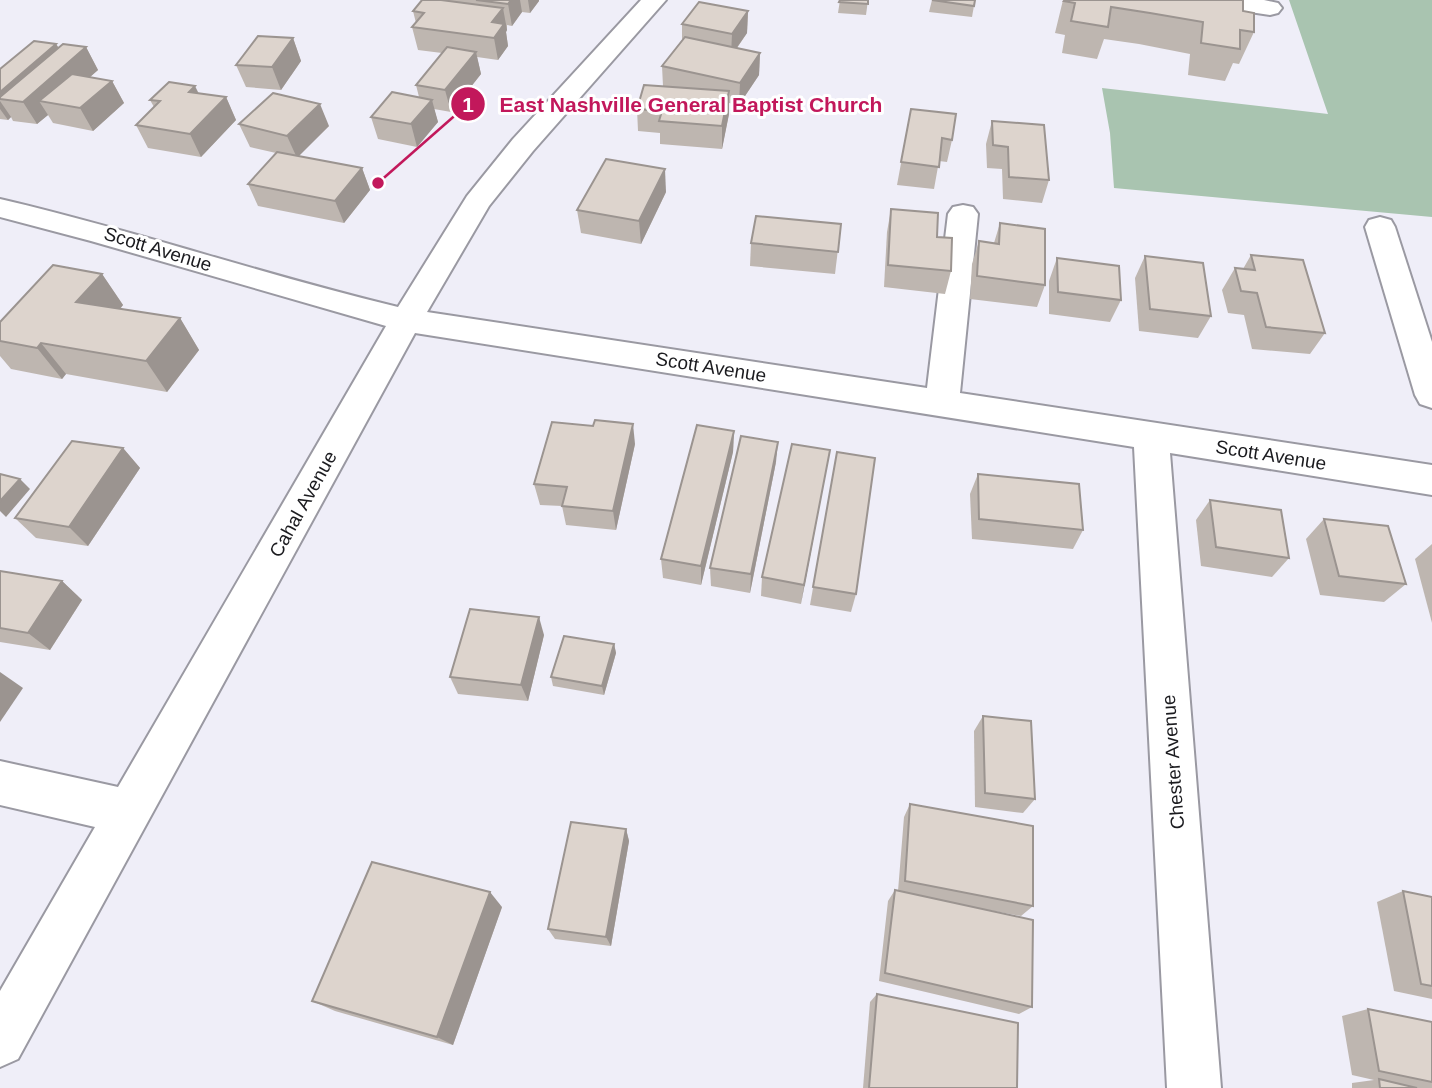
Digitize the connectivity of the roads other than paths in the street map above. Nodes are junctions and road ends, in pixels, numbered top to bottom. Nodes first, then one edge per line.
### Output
1 (654, 0) edge
2 (1216, 0) edge
3 (1270, 8) dead end
4 (0, 208) edge
5 (963, 214) dead end
6 (1380, 227) dead end
7 (406, 320) junction
8 (1432, 395) edge
9 (942, 403) junction
10 (1151, 437) junction
11 (1432, 480) edge
12 (0, 783) edge
13 (129, 812) junction
14 (0, 1041) edge
15 (1194, 1088) edge

1 - 7 street, Cahal Avenue
2 - 3 street
4 - 7 street, Scott Avenue
5 - 9 street
6 - 8 street
7 - 9 street, Scott Avenue
7 - 13 street, Cahal Avenue
9 - 10 street, Scott Avenue
10 - 11 street, Scott Avenue
10 - 15 street, Chester Avenue
12 - 13 street
13 - 14 street, Cahal Avenue

